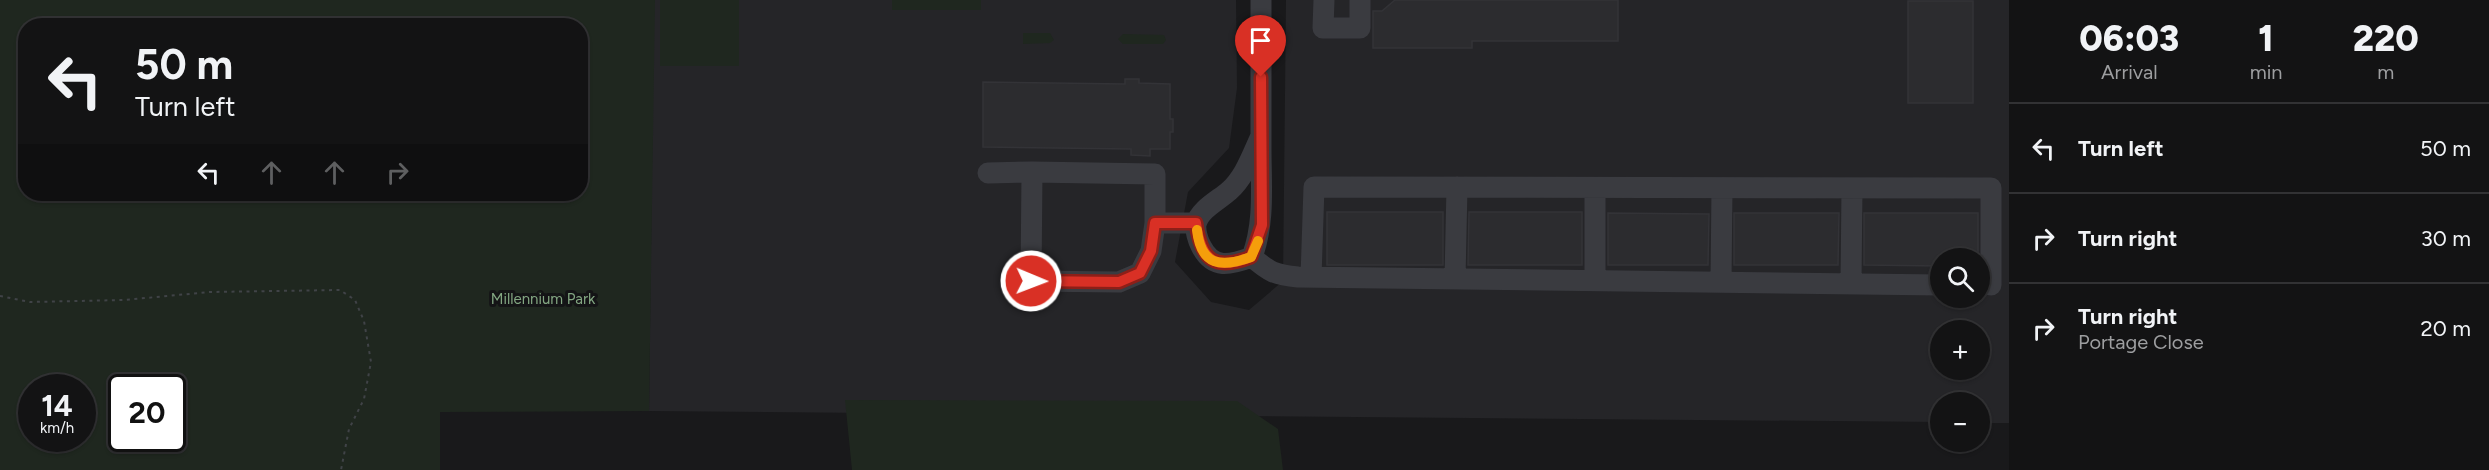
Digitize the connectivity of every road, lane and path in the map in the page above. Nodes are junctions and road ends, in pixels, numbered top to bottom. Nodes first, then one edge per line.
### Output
1 (1261, 0) edge
2 (1323, 0) edge
3 (1360, 0) edge
4 (1261, 136) junction
5 (1032, 172) junction
6 (988, 173) dead end
7 (1457, 187) junction
8 (1595, 188) junction
9 (1722, 188) junction
10 (1852, 188) junction
11 (1155, 223) junction
12 (1196, 223) junction
13 (1251, 257) junction
14 (1311, 277) junction
15 (1455, 279) junction
16 (1595, 280) junction
17 (1721, 282) junction
18 (1851, 284) junction
19 (1930, 285) edge
20 (1993, 285) edge
21 (0, 296) edge
22 (341, 470) edge

1 - 4 street
2 - 3 street
4 - 12 street
4 - 13 street
5 - 6 street
5 - 11 street
5 - 11 street
7 - 8 street
7 - 14 street
7 - 15 street
8 - 9 street
8 - 16 street
9 - 10 street
9 - 17 street
10 - 18 street
10 - 20 street
11 - 12 street
12 - 13 street
13 - 14 street
14 - 15 street
15 - 16 street
16 - 17 street
17 - 18 street
18 - 19 street
21 - 22 path

